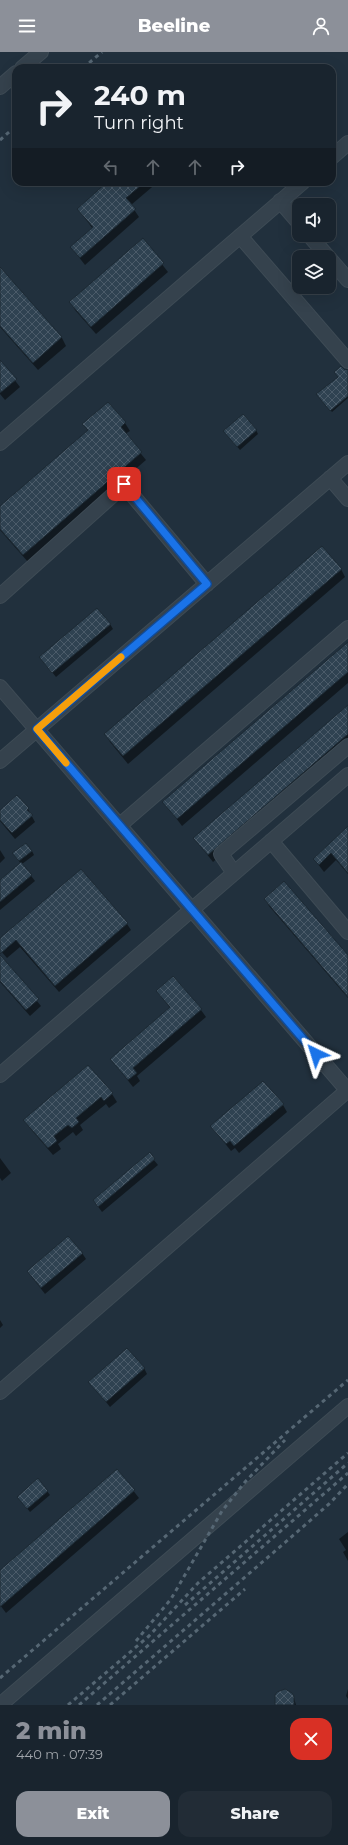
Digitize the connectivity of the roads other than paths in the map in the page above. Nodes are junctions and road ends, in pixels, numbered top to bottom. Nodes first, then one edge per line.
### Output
1 (41, 52) edge
2 (27, 64) edge
3 (12, 77) edge
4 (0, 87) edge
5 (348, 143) edge
6 (336, 154) edge
7 (298, 186) edge
8 (280, 201) junction
9 (292, 215) edge
10 (240, 236) junction
11 (315, 242) edge
12 (323, 250) edge
13 (336, 265) edge
14 (348, 280) edge
15 (348, 361) edge
16 (0, 443) edge
17 (348, 463) edge
18 (330, 478) junction
19 (348, 500) edge
20 (207, 584) junction
21 (0, 596) edge
22 (348, 628) edge
23 (0, 687) edge
24 (37, 729) junction
25 (348, 746) edge
26 (0, 761) edge
27 (348, 775) edge
28 (120, 825) junction
29 (271, 841) junction
30 (234, 873) junction
31 (191, 909) junction
32 (348, 932) edge
33 (0, 1075) edge
34 (348, 1090) edge
35 (0, 1392) edge
36 (348, 1406) edge
37 (0, 1705) edge

1 - 2 lane
3 - 4 lane
5 - 6 lane
7 - 8 lane
8 - 9 lane
8 - 10 lane
10 - 15 lane
10 - 16 lane
11 - 12 lane
13 - 14 lane
17 - 18 lane
18 - 19 lane
18 - 20 lane
20 - 21 lane
20 - 24 lane
22 - 28 lane
23 - 24 lane
24 - 26 lane
24 - 28 lane
25 - 30 lane
27 - 29 lane
28 - 31 lane
29 - 30 lane
29 - 32 lane
30 - 31 lane
31 - 33 lane
31 - 34 lane
34 - 35 lane
36 - 37 lane

